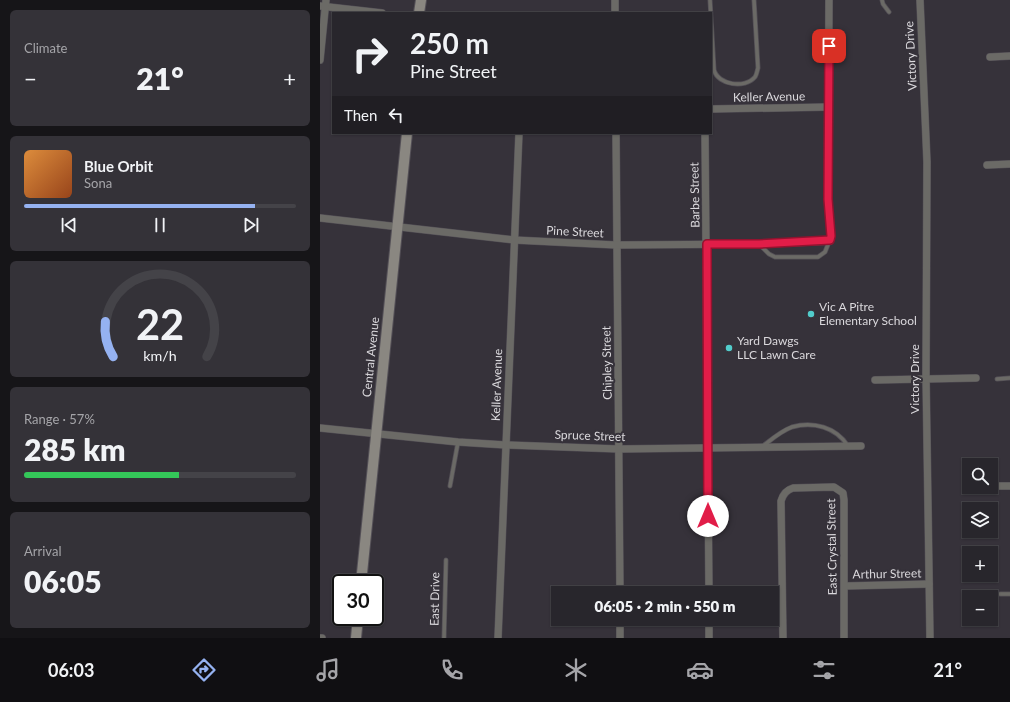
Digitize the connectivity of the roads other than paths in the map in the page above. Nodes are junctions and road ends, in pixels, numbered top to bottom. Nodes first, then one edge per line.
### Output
1 (421, 0) edge
2 (615, 0) edge
3 (710, 0) edge
4 (754, 0) edge
5 (829, 0) edge
6 (882, 0) edge
7 (920, 0) edge
8 (324, 4) edge
9 (376, 12) edge
10 (419, 12) edge
11 (615, 12) edge
12 (710, 12) edge
13 (889, 12) dead end
14 (1010, 56) edge
15 (990, 57) dead end
16 (712, 59) edge
17 (320, 60) edge
18 (828, 107) junction
19 (712, 109) edge
20 (407, 134) edge
21 (519, 134) edge
22 (616, 134) edge
23 (705, 134) edge
24 (1010, 164) edge
25 (987, 165) dead end
26 (320, 218) edge
27 (397, 226) junction
28 (514, 240) junction
29 (830, 240) junction
30 (707, 244) junction
31 (759, 244) junction
32 (616, 245) junction
33 (976, 378) dead end
34 (1010, 378) edge
35 (996, 379) dead end
36 (875, 380) dead end
37 (926, 380) junction
38 (320, 428) edge
39 (376, 434) junction
40 (458, 442) junction
41 (506, 445) junction
42 (848, 446) junction
43 (861, 446) dead end
44 (762, 447) junction
45 (708, 448) junction
46 (619, 449) junction
47 (450, 486) dead end
48 (999, 486) dead end
49 (1010, 486) edge
50 (446, 560) dead end
51 (363, 574) edge
52 (929, 584) junction
53 (620, 586) edge
54 (709, 586) edge
55 (844, 586) junction
56 (1000, 594) dead end
57 (1010, 594) edge
58 (357, 626) edge
59 (620, 626) edge
60 (709, 626) edge
61 (356, 638) edge
62 (444, 638) edge
63 (498, 638) edge
64 (620, 638) edge
65 (709, 638) edge
66 (783, 638) edge
67 (844, 638) edge
68 (930, 638) edge

1 - 10 street
2 - 11 street
3 - 12 lane
4 - 16 lane
5 - 18 street
6 - 13 lane
7 - 37 street, Victory Drive
8 - 9 street
8 - 17 street
14 - 15 street
18 - 19 street, Keller Avenue
18 - 29 street
20 - 27 street, Central Avenue
21 - 28 street, Keller Avenue
22 - 32 street, Chipley Street
23 - 30 street, Barbe Street
24 - 25 street
26 - 27 street, Pine Street
27 - 28 street, Pine Street
27 - 39 street, Central Avenue
28 - 32 street, Pine Street
28 - 41 street, Keller Avenue
29 - 31 street, Pine Street
29 - 31 lane
30 - 31 street, Pine Street
30 - 32 street, Pine Street
30 - 45 street, Barbe Street
32 - 46 street, Chipley Street
33 - 37 street
34 - 35 lane
36 - 37 street
37 - 52 street, Victory Drive
38 - 39 street, Spruce Street
39 - 40 street, Spruce Street
39 - 51 street, Central Avenue
40 - 41 street, Spruce Street
40 - 47 lane
41 - 46 street, Spruce Street
41 - 63 street, Keller Avenue
42 - 43 street, Spruce Street
42 - 44 street, Spruce Street
42 - 44 lane
44 - 45 street, Spruce Street
45 - 46 street, Spruce Street
45 - 54 street, Barbe Street
46 - 53 street, Chipley Street
48 - 49 street
50 - 62 lane, East Drive
52 - 55 street, Arthur Street
52 - 68 street, Victory Drive
55 - 66 street, East Crystal Street
55 - 67 street, East Crystal Street
56 - 57 lane
58 - 61 street
59 - 64 street
60 - 65 street

